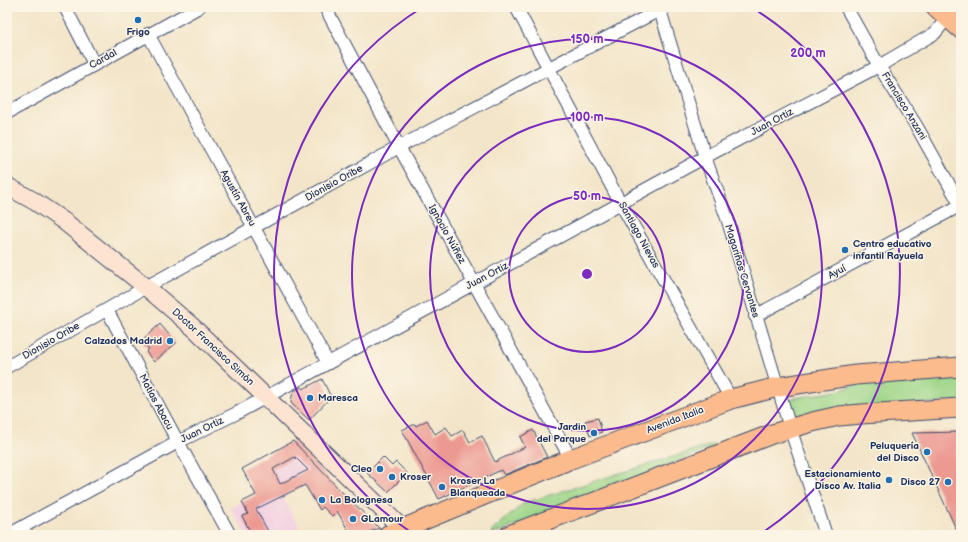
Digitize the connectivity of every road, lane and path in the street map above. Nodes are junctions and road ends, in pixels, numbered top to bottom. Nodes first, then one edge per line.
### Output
1 (65, 7) edge
2 (199, 7) edge
3 (325, 7) edge
4 (516, 7) edge
5 (846, 7) edge
6 (661, 8) edge
7 (950, 15) edge
8 (148, 34) junction
9 (94, 64) junction
10 (879, 66) junction
11 (548, 69) junction
12 (7, 113) edge
13 (399, 147) junction
14 (705, 157) junction
15 (7, 186) edge
16 (621, 204) junction
17 (961, 205) edge
18 (254, 227) junction
19 (474, 283) junction
20 (146, 287) junction
21 (107, 310) junction
22 (756, 316) junction
23 (328, 363) junction
24 (7, 367) edge
25 (961, 367) edge
26 (779, 393) junction
27 (265, 397) junction
28 (731, 398) junction
29 (961, 408) edge
30 (790, 428) junction
31 (178, 442) junction
32 (571, 459) junction
33 (400, 533) edge
34 (8, 535) edge
35 (230, 535) edge
36 (509, 535) edge
37 (826, 535) edge

1 - 9 street
2 - 8 street, Cardal
3 - 13 street, Ignacio Núñez
4 - 11 street, Santiago Nievas
5 - 10 street, Francisco Anzani
6 - 11 street, Dionisio Oribe
6 - 14 street, Magariños Cervantes
7 - 10 street, Juan Ortiz
8 - 9 street, Cardal
8 - 18 street, Agustín Abreu
9 - 12 street, Cardal
10 - 14 street, Juan Ortiz
10 - 17 street, Francisco Anzani
11 - 13 street, Dionisio Oribe
11 - 16 street, Santiago Nievas
13 - 18 street, Dionisio Oribe
13 - 19 street, Ignacio Núñez
14 - 16 street, Juan Ortiz
14 - 22 street, Magariños Cervantes
15 - 20 street, Doctor Francisco Simón
16 - 19 street, Juan Ortiz
16 - 28 street, Santiago Nievas
17 - 22 street, Ayuí
18 - 20 street, Dionisio Oribe
18 - 23 street, Agustín Abreu
19 - 23 street, Juan Ortiz
19 - 32 street, Ignacio Núñez
20 - 21 street, Dionisio Oribe
20 - 27 street, Doctor Francisco Simón
21 - 24 street, Dionisio Oribe
21 - 31 street, Matías Abacu
22 - 26 street, Magariños Cervantes
23 - 27 street, Juan Ortiz
25 - 26 main road, Avenida Italia
26 - 28 main road, Avenida Italia
26 - 30 street, Magariños Cervantes
27 - 31 street, Juan Ortiz
27 - 33 street, Doctor Francisco Simón
28 - 32 main road, Avenida Italia
29 - 30 main road
30 - 36 main road
30 - 37 street, Magariños Cervantes
31 - 34 street, Juan Ortiz
31 - 35 street, Matías Abacu
32 - 33 main road, Avenida Italia

